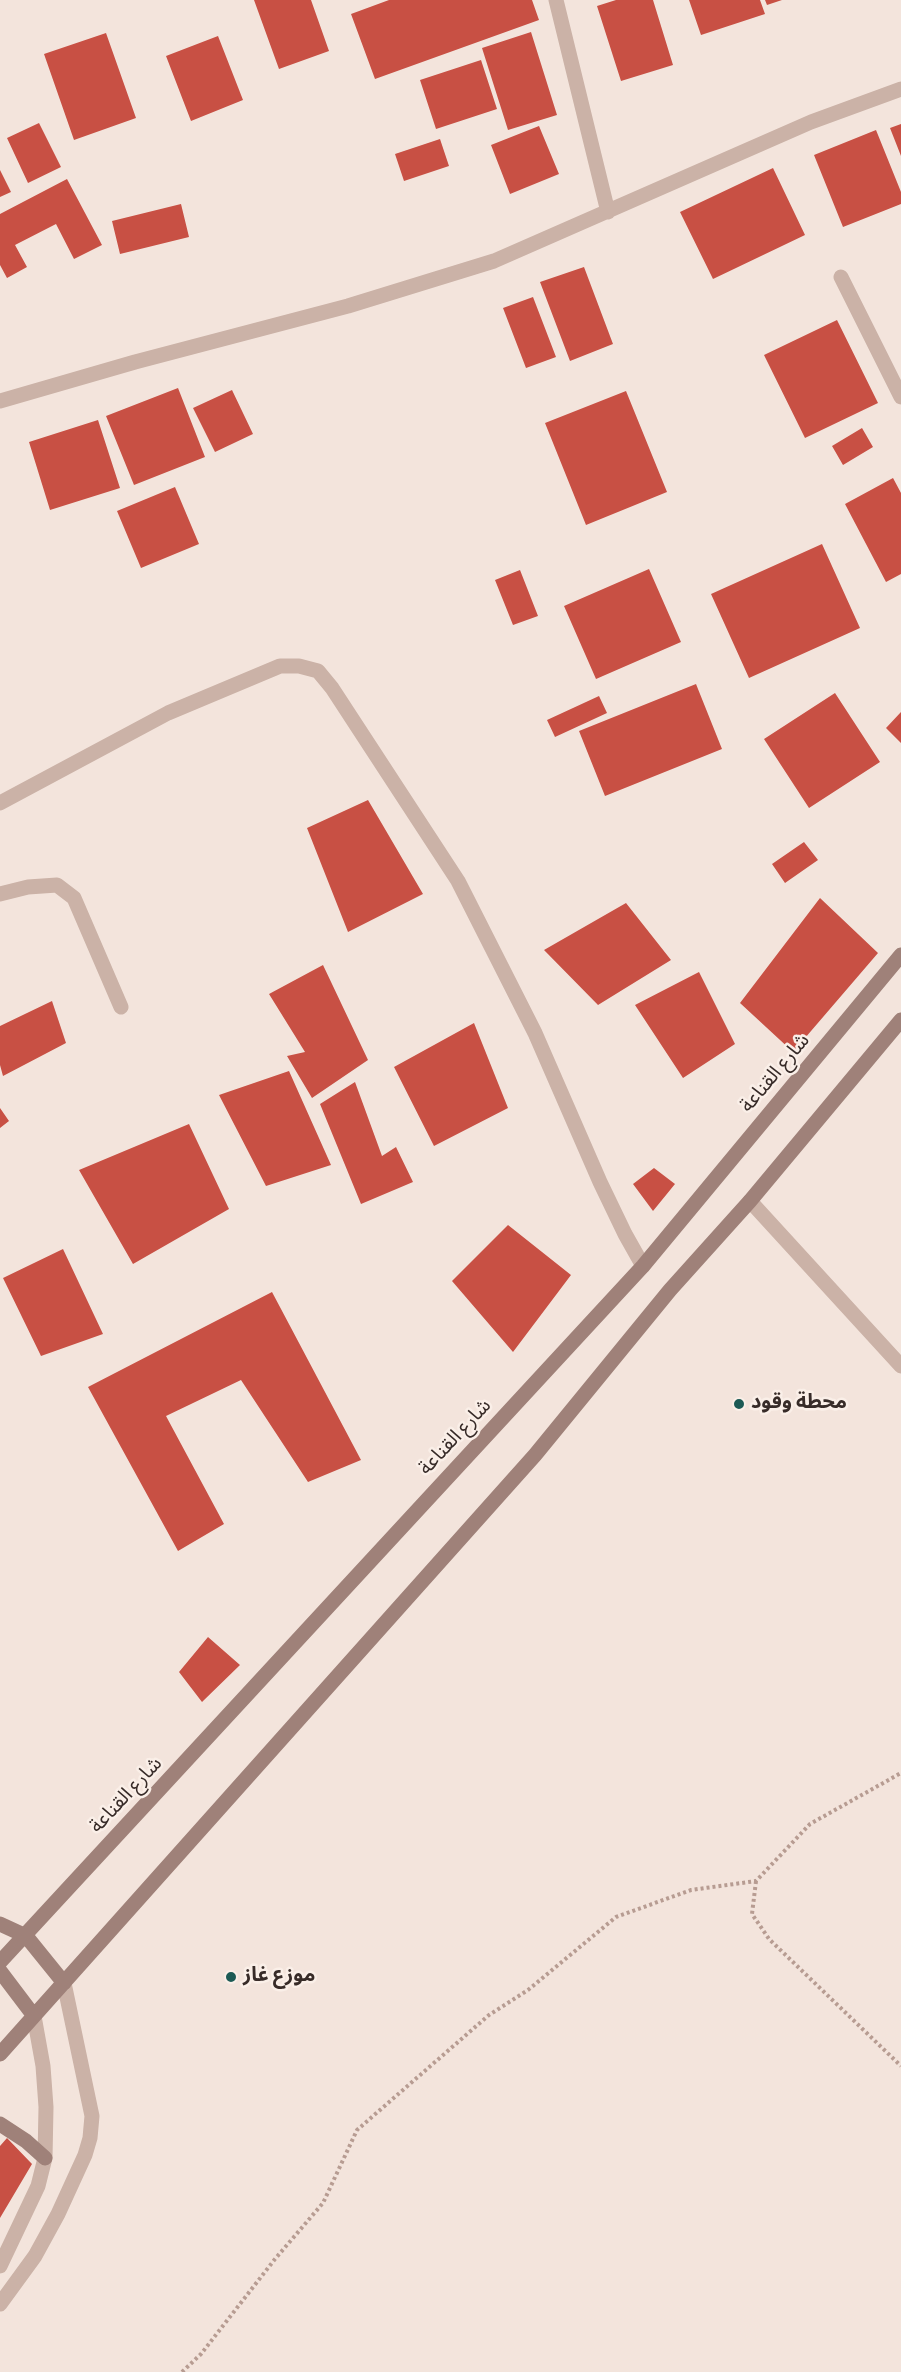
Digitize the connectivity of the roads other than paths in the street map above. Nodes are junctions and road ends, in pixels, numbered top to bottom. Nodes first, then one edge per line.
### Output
1 (555, 0) edge
2 (901, 89) edge
3 (608, 212) junction
4 (841, 277) dead end
5 (901, 397) edge
6 (0, 401) edge
7 (0, 804) edge
8 (0, 894) edge
9 (901, 955) edge
10 (121, 1007) dead end
11 (901, 1020) edge
12 (750, 1201) junction
13 (644, 1266) junction
14 (901, 1366) edge
15 (0, 1924) edge
16 (26, 1936) junction
17 (0, 1962) edge
18 (0, 1971) edge
19 (64, 1983) junction
20 (34, 2016) junction
21 (0, 2054) edge
22 (0, 2124) edge
23 (45, 2158) junction
24 (0, 2266) edge
25 (0, 2304) edge

1 - 3 street
2 - 3 street
3 - 6 street
4 - 5 street
7 - 13 street
8 - 10 street
9 - 13 street, شارع القناعة
11 - 12 street
12 - 14 street
12 - 19 street
13 - 16 street, شارع القناعة
15 - 16 street
16 - 17 street, شارع القناعة
16 - 19 street
18 - 20 street
19 - 20 street
19 - 25 street
20 - 21 street
20 - 23 street
22 - 23 street
23 - 24 street

